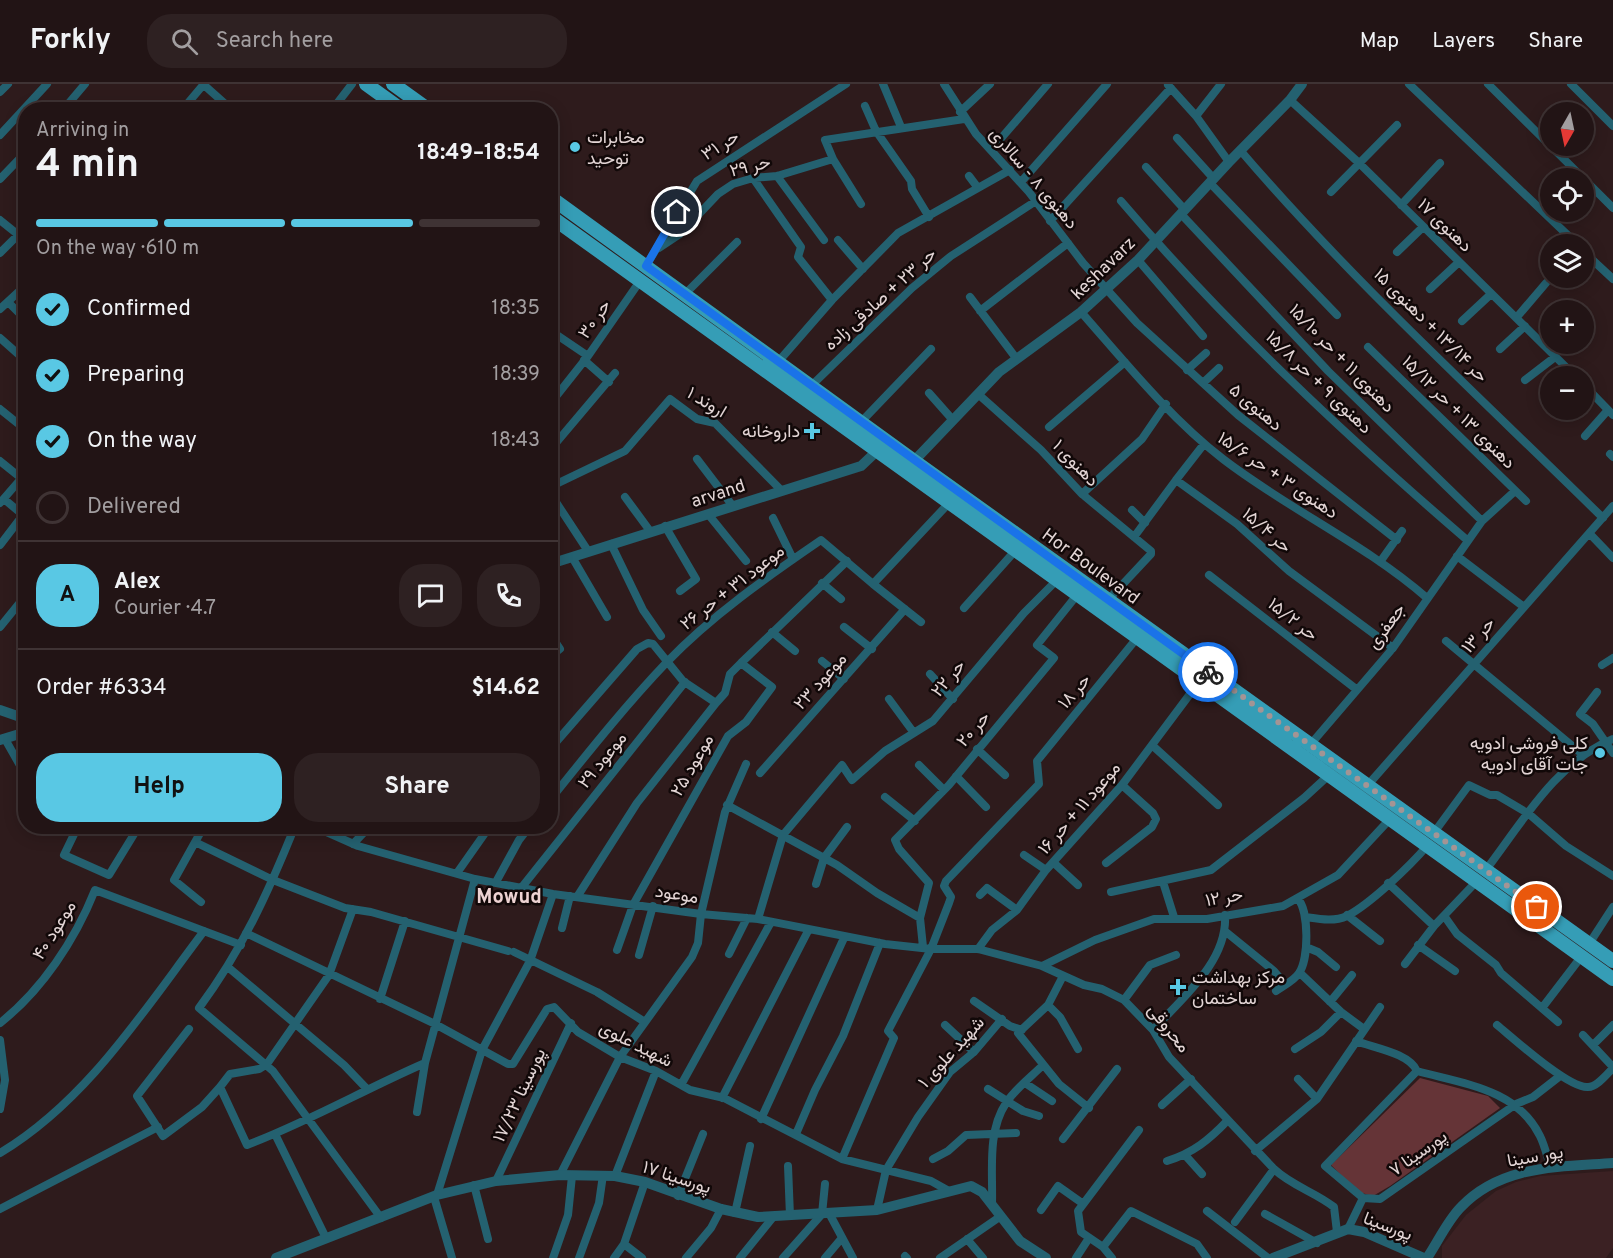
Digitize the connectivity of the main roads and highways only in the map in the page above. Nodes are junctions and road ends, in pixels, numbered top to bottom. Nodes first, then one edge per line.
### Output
1 (366, 84) edge
2 (393, 84) edge
3 (391, 102) edge
4 (418, 102) edge
5 (558, 203) edge
6 (558, 221) edge
7 (882, 446) junction
8 (1430, 840) junction
9 (1481, 876) junction
10 (1613, 961) edge
11 (1613, 979) edge

1 - 3 main road
2 - 4 main road
5 - 7 main road, Hor Boulevard
6 - 7 main road, Hor Boulevard
7 - 8 main road, Hor Boulevard
7 - 8 main road, Hor Boulevard
8 - 9 main road, Hor Boulevard
9 - 10 main road, Hor Boulevard
9 - 11 main road, Hor Boulevard

